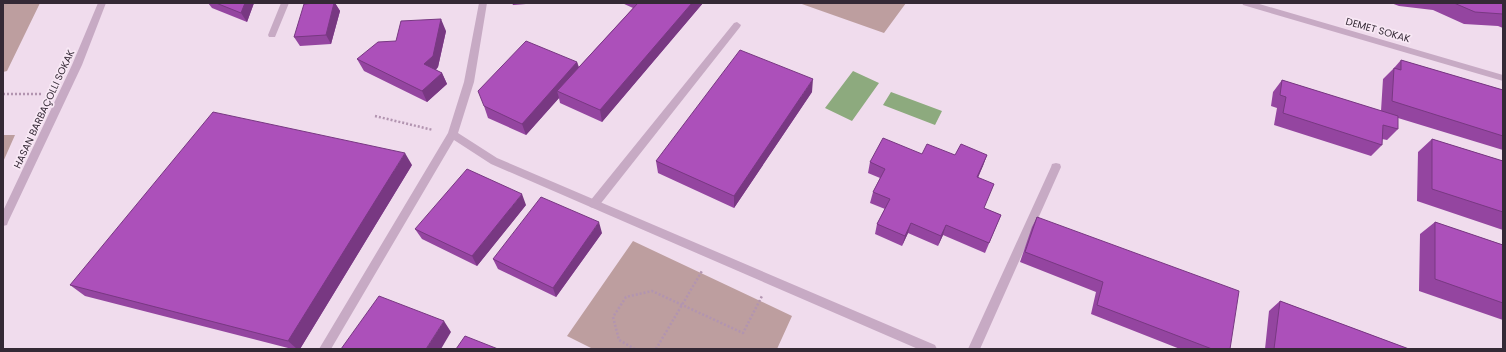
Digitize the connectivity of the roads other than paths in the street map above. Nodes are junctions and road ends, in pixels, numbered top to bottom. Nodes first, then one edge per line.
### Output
1 (102, 3) edge
2 (285, 3) edge
3 (483, 3) edge
4 (1246, 3) edge
5 (737, 24) dead end
6 (272, 35) dead end
7 (1503, 78) edge
8 (453, 134) junction
9 (1056, 168) dead end
10 (594, 204) junction
11 (3, 222) edge
12 (325, 349) edge
13 (931, 349) edge
14 (974, 349) edge

1 - 11 street, HASAN BARBAÇOLLI SOKAK
2 - 6 street
3 - 8 street
4 - 7 street, DEMET SOKAK
5 - 10 street
8 - 10 street
8 - 12 street
9 - 14 street
10 - 13 street

